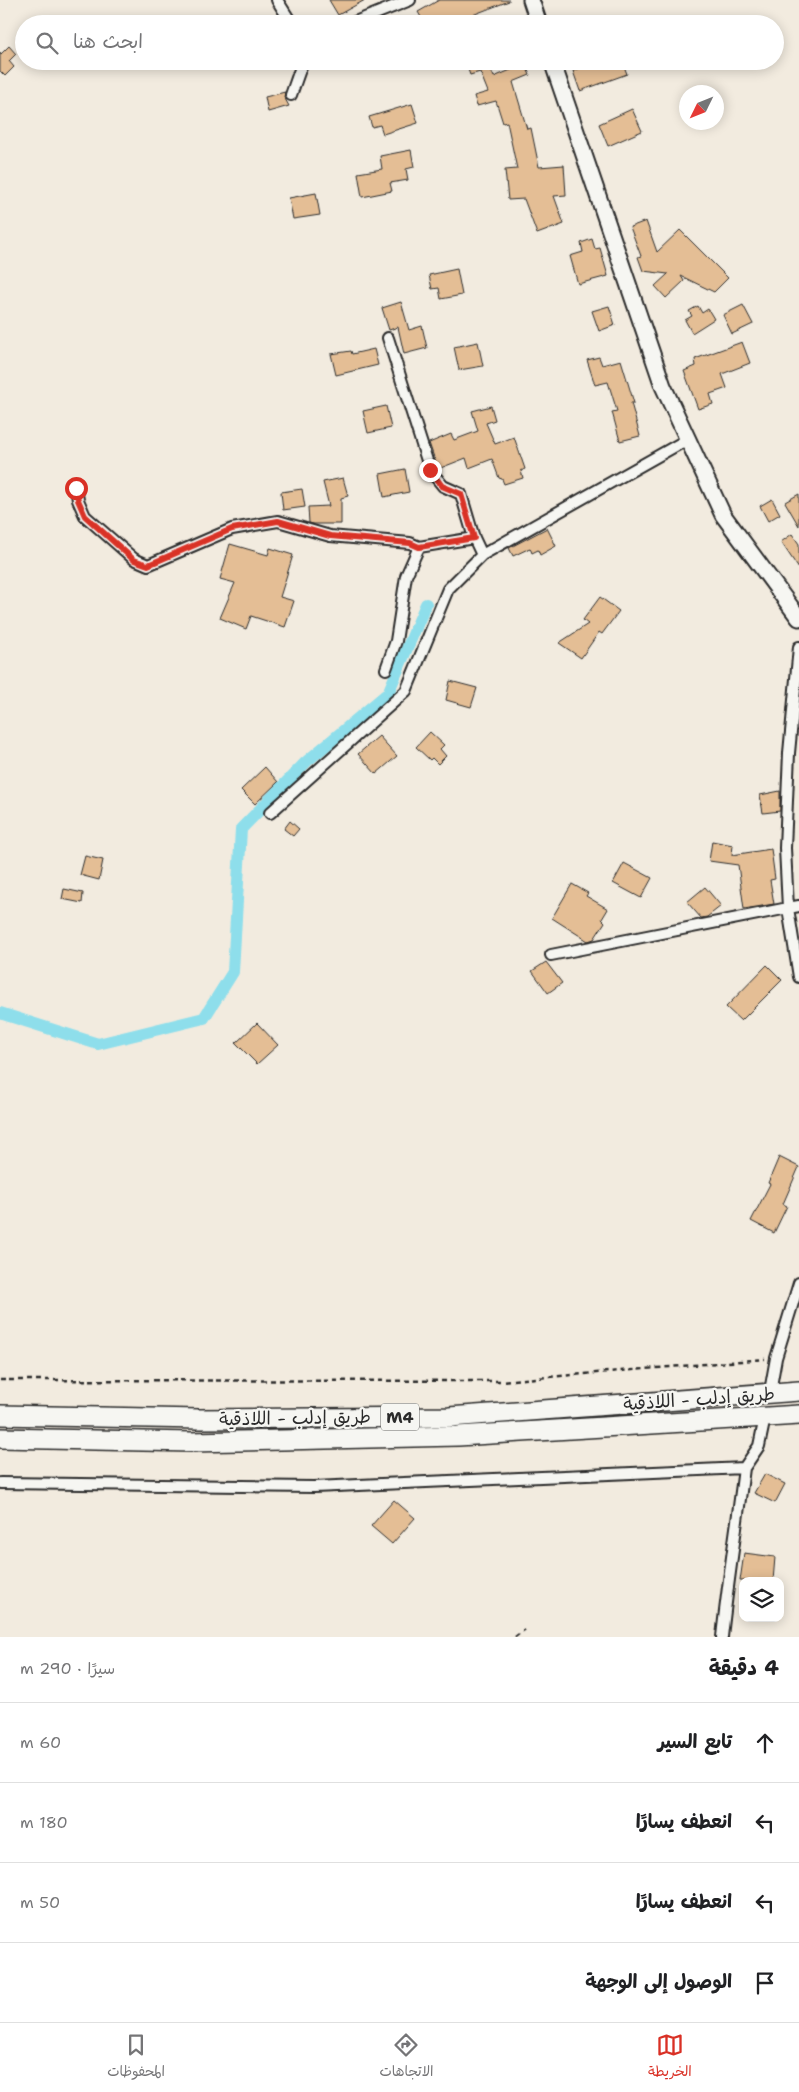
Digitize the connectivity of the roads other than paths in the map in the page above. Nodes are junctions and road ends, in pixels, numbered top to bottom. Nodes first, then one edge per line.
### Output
1 (277, 0) edge
2 (410, 0) edge
3 (531, 0) edge
4 (286, 15) edge
5 (372, 15) edge
6 (536, 15) edge
7 (300, 70) edge
8 (555, 70) edge
9 (291, 95) dead end
10 (388, 338) dead end
11 (688, 439) junction
12 (76, 488) dead end
13 (474, 538) junction
14 (419, 547) junction
15 (482, 555) junction
16 (799, 618) edge
17 (799, 647) edge
18 (386, 669) dead end
19 (270, 813) dead end
20 (794, 907) edge
21 (551, 955) dead end
22 (799, 978) edge
23 (799, 1283) edge
24 (771, 1386) dead end
25 (799, 1391) edge
26 (0, 1415) edge
27 (799, 1415) edge
28 (763, 1427) dead end
29 (0, 1438) edge
30 (744, 1468) junction
31 (0, 1483) edge
32 (722, 1637) edge

1 - 4 street
2 - 5 street
3 - 6 main road
7 - 9 street
8 - 11 main road
10 - 13 street
11 - 15 street
11 - 16 main road
12 - 14 street
13 - 14 street
13 - 15 street
14 - 18 street
15 - 19 street
17 - 20 street
20 - 21 street
20 - 22 street
23 - 24 street
25 - 26 highway, طريق إدلب - اللاذقية / M4
27 - 29 highway, طريق إدلب - اللاذقية / M4
28 - 30 street
30 - 31 street
30 - 32 street

